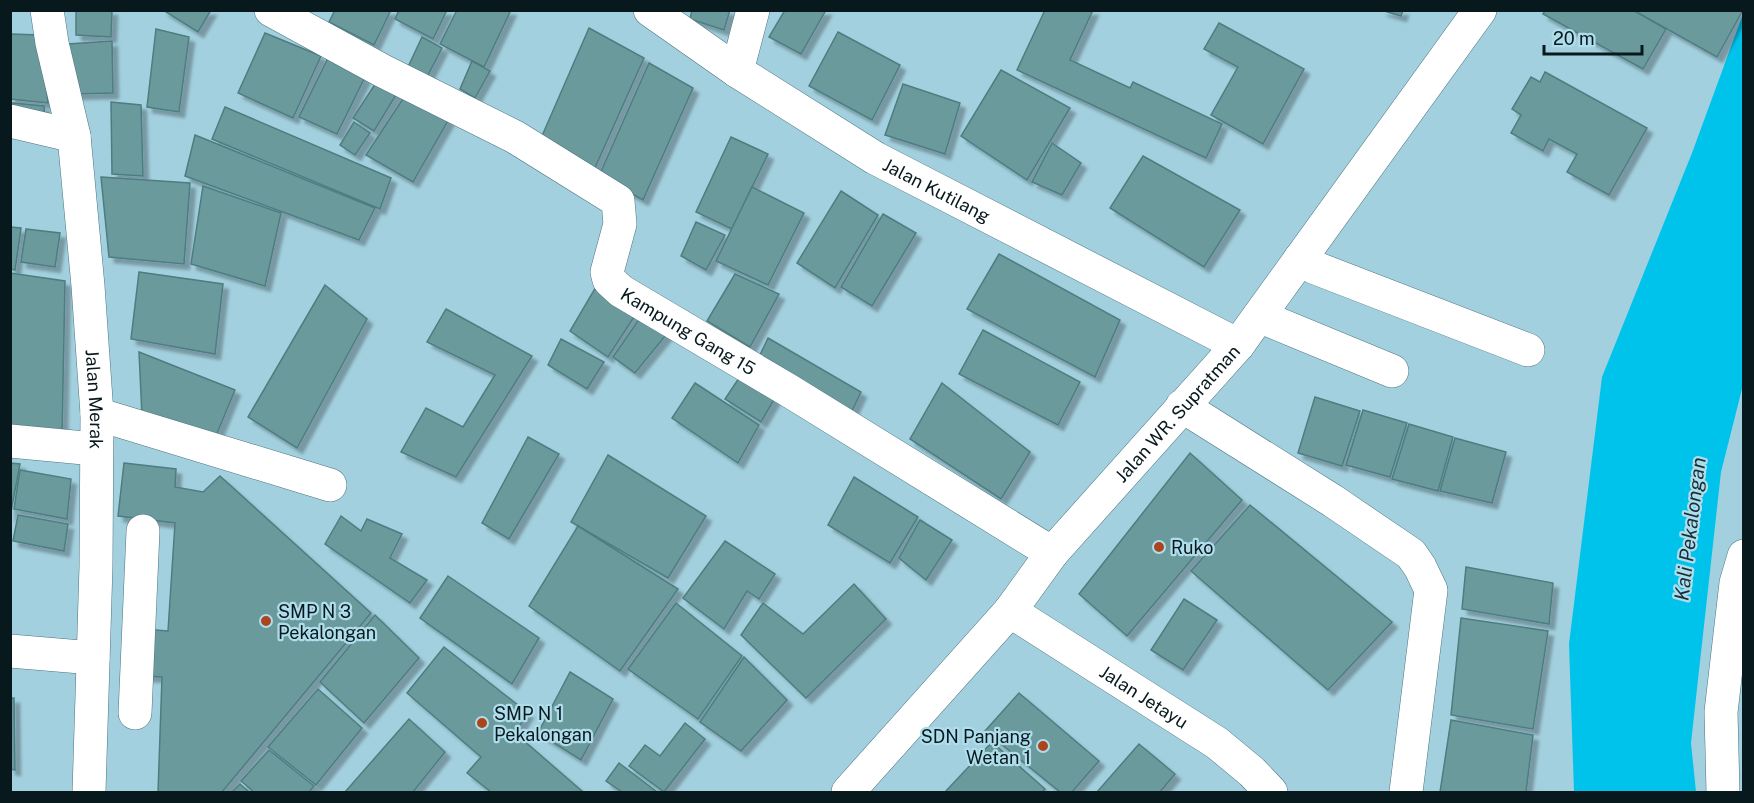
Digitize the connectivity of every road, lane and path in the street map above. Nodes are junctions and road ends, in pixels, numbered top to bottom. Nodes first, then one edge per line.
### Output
1 (46, 10) edge
2 (271, 10) edge
3 (650, 10) edge
4 (753, 10) edge
5 (1480, 10) edge
6 (737, 71) junction
7 (10, 121) edge
8 (74, 136) junction
9 (1300, 260) junction
10 (1259, 316) junction
11 (1238, 345) junction
12 (1528, 350) dead end
13 (1392, 371) dead end
14 (1182, 406) junction
15 (97, 414) junction
16 (10, 441) edge
17 (95, 449) junction
18 (330, 485) dead end
19 (143, 531) dead end
20 (1052, 553) junction
21 (1743, 555) edge
22 (95, 602) junction
23 (140, 606) junction
24 (1010, 611) junction
25 (10, 651) edge
26 (93, 658) junction
27 (135, 713) dead end
28 (89, 792) edge
29 (848, 792) edge
30 (1271, 792) edge
31 (1406, 792) edge
32 (1723, 792) edge

1 - 8 street, Jalan Merak
2 - 20 street, Kampung Gang 15
3 - 6 street, Jalan Kutilang
4 - 6 street
5 - 9 street, Jalan WR. Supratman
6 - 11 street, Jalan Kutilang
7 - 8 street
8 - 15 street, Jalan Merak
9 - 10 street, Jalan WR. Supratman
9 - 12 street
10 - 11 street, Jalan WR. Supratman
10 - 13 street
11 - 14 street, Jalan WR. Supratman
14 - 20 street, Jalan WR. Supratman
14 - 31 street
15 - 17 street, Jalan Merak
15 - 18 street
16 - 17 street
17 - 22 street, Jalan Merak
19 - 23 street
20 - 24 street, Jalan WR. Supratman
21 - 32 street
22 - 23 street
22 - 26 street, Jalan Merak
23 - 27 street
24 - 29 street, Jalan WR. Supratman
24 - 30 street, Jalan Jetayu
25 - 26 street
26 - 28 street, Jalan Merak

